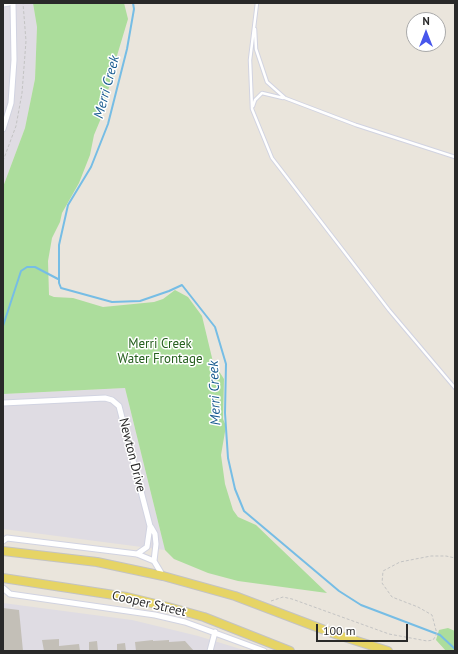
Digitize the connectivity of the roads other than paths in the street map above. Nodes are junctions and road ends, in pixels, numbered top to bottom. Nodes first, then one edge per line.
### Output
1 (9, 3) edge
2 (13, 3) edge
3 (257, 3) edge
4 (3, 4) edge
5 (255, 19) junction
6 (285, 98) junction
7 (252, 109) junction
8 (3, 129) edge
9 (455, 157) edge
10 (455, 388) edge
11 (3, 403) edge
12 (150, 526) junction
13 (3, 541) edge
14 (3, 551) edge
15 (137, 554) junction
16 (154, 561) junction
17 (163, 576) junction
18 (3, 578) edge
19 (3, 588) edge
20 (215, 632) junction
21 (210, 651) edge
22 (264, 651) edge
23 (290, 651) edge
24 (388, 651) edge

1 - 4 street
2 - 8 street
3 - 5 lane
5 - 6 lane
5 - 7 lane
6 - 7 lane
6 - 9 lane
7 - 10 lane
11 - 12 street, Newton Drive
12 - 15 street, Newton Drive
12 - 16 street, Newton Drive
13 - 15 street
14 - 17 main road
15 - 16 street
16 - 17 street
17 - 24 main road
18 - 23 main road, Cooper Street
19 - 20 street, Cooper Street
20 - 21 street
20 - 22 street, Cooper Street

